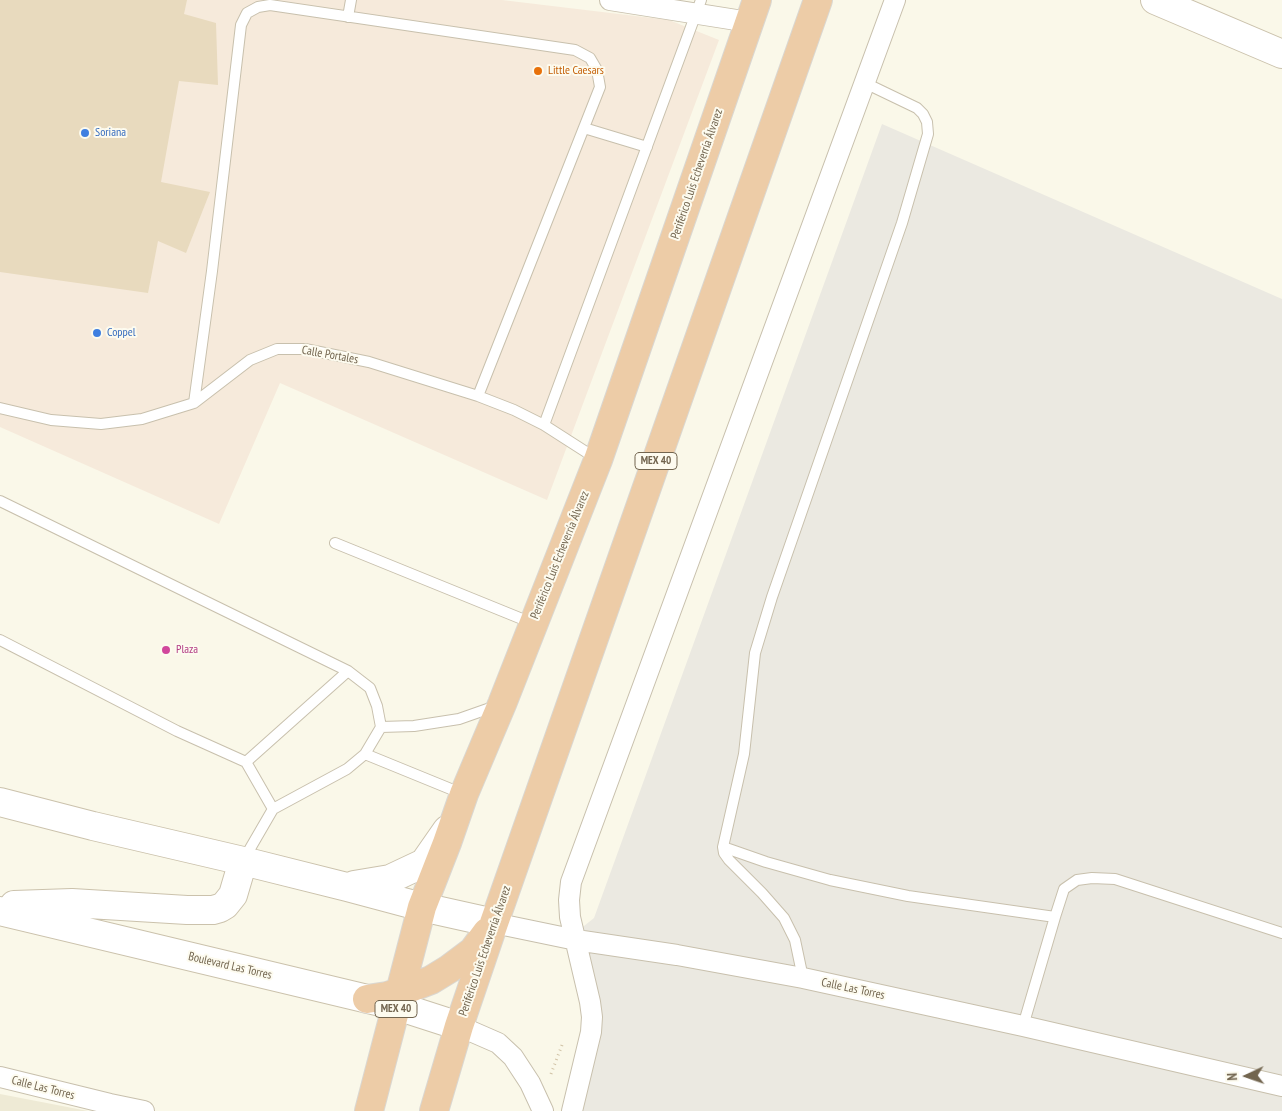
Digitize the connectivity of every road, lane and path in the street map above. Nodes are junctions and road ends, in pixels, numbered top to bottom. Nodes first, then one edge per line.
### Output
1 (351, 0) edge
2 (610, 0) edge
3 (818, 0) edge
4 (895, 0) edge
5 (1155, 0) edge
6 (698, 7) edge
7 (753, 11) edge
8 (348, 16) junction
9 (1282, 54) edge
10 (865, 83) junction
11 (584, 128) junction
12 (647, 147) junction
13 (478, 396) junction
14 (194, 403) junction
15 (0, 408) edge
16 (544, 425) junction
17 (598, 460) junction
18 (0, 501) edge
19 (335, 543) dead end
20 (533, 623) junction
21 (0, 640) edge
22 (348, 671) junction
23 (502, 704) junction
24 (381, 727) junction
25 (365, 754) junction
26 (246, 762) junction
27 (0, 802) edge
28 (460, 807) junction
29 (273, 809) junction
30 (0, 821) edge
31 (93, 826) junction
32 (723, 847) junction
33 (243, 861) junction
34 (347, 887) junction
35 (0, 905) edge
36 (422, 907) junction
37 (0, 911) edge
38 (1055, 917) junction
39 (494, 923) junction
40 (1282, 933) edge
41 (576, 940) junction
42 (803, 978) junction
43 (368, 999) joint
44 (398, 999) junction
45 (459, 1026) junction
46 (1023, 1026) junction
47 (0, 1077) edge
48 (1282, 1086) edge
49 (123, 1109) edge
50 (369, 1111) edge
51 (434, 1111) edge
52 (543, 1111) edge
53 (572, 1111) edge

1 - 8 lane
2 - 6 street
3 - 39 highway, Periférico Luis Echeverría Álvarez / MEX 40
4 - 10 street
5 - 9 main road
6 - 7 street
6 - 12 lane
7 - 17 highway, Periférico Luis Echeverría Álvarez / MEX 40
8 - 11 lane
8 - 14 lane
10 - 32 lane
10 - 41 street
11 - 12 lane
11 - 13 lane
12 - 16 lane
13 - 14 lane, Calle Portales
13 - 16 lane, Calle Portales
14 - 15 lane, Calle Portales
16 - 17 lane, Calle Portales
17 - 20 highway, Periférico Luis Echeverría Álvarez / MEX 40
18 - 22 lane
19 - 20 lane
20 - 23 highway, Periférico Luis Echeverría Álvarez / MEX 40
21 - 26 lane
22 - 24 lane
22 - 26 lane
23 - 24 lane
23 - 28 highway, Periférico Luis Echeverría Álvarez / MEX 40
24 - 25 lane
25 - 28 lane
25 - 29 lane
26 - 29 lane
27 - 31 main road
28 - 34 main road
28 - 36 highway, Periférico Luis Echeverría Álvarez / MEX 40
29 - 33 lane
30 - 31 main road
31 - 33 main road
32 - 38 lane
32 - 42 lane
33 - 34 main road
33 - 35 main road
34 - 36 main road
36 - 39 main road, Calle Las Torres
36 - 44 highway, Periférico Luis Echeverría Álvarez / MEX 40
37 - 43 main road, Boulevard Las Torres
38 - 40 lane
38 - 46 lane
39 - 41 street, Calle Las Torres
39 - 44 highway
39 - 45 highway, Periférico Luis Echeverría Álvarez / MEX 40
41 - 42 street, Calle Las Torres
41 - 53 street
42 - 46 street, Calle Las Torres
43 - 44 highway
44 - 45 main road
44 - 50 highway, Periférico Luis Echeverría Álvarez / MEX 40
45 - 51 highway, Periférico Luis Echeverría Álvarez / MEX 40
45 - 52 street
46 - 48 street, Calle Las Torres
47 - 49 street, Calle Las Torres

